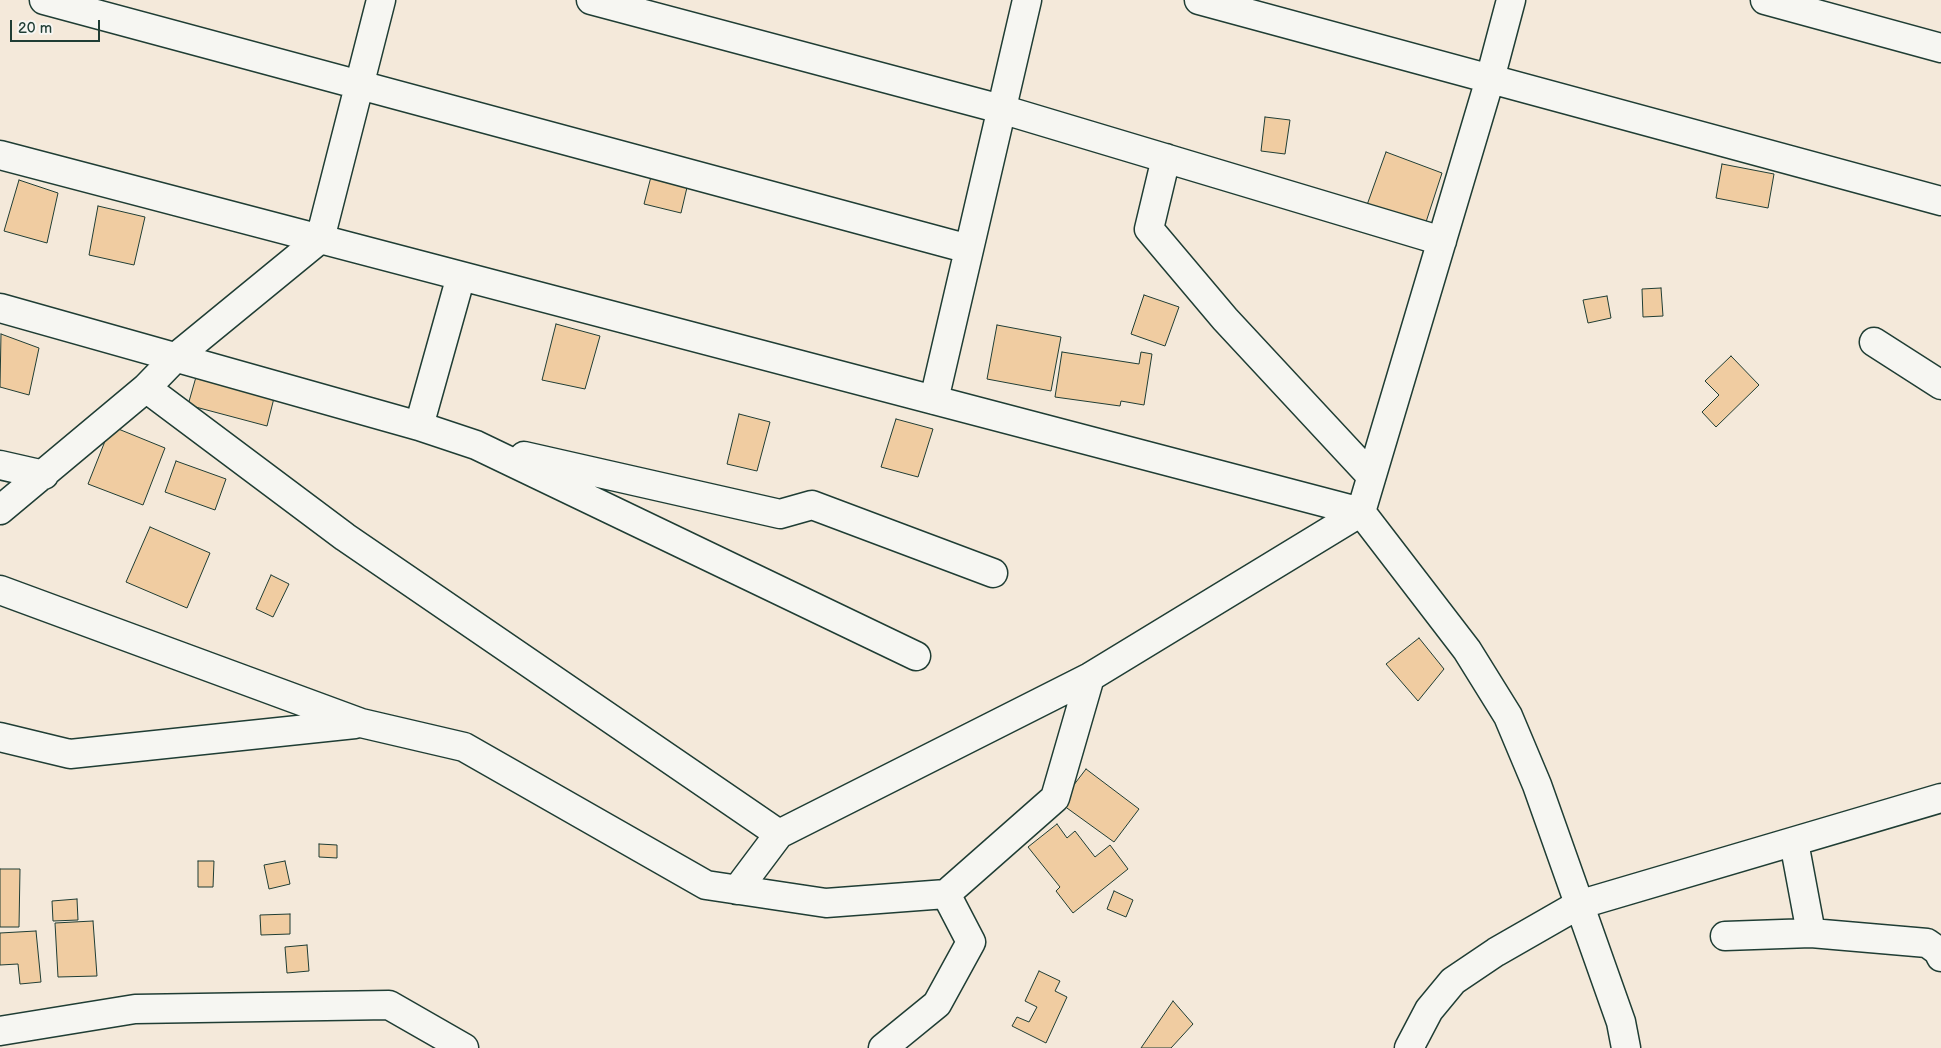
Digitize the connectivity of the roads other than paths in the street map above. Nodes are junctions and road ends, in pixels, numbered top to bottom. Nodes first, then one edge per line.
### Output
1 (44, 0) edge
2 (381, 0) edge
3 (591, 0) edge
4 (1027, 0) edge
5 (1199, 0) edge
6 (1511, 0) edge
7 (1765, 0) edge
8 (1941, 48) edge
9 (1490, 79) junction
10 (359, 84) junction
11 (1001, 108) junction
12 (0, 155) edge
13 (1166, 158) junction
14 (1941, 202) edge
15 (320, 239) junction
16 (1442, 241) junction
17 (969, 248) junction
18 (461, 276) junction
19 (0, 308) edge
20 (1874, 342) dead end
21 (176, 356) junction
22 (1941, 384) edge
23 (146, 388) junction
24 (934, 400) junction
25 (420, 426) junction
26 (476, 446) junction
27 (0, 465) edge
28 (44, 475) junction
29 (1371, 476) junction
30 (0, 510) edge
31 (1361, 512) junction
32 (992, 573) dead end
33 (0, 590) edge
34 (916, 656) dead end
35 (1090, 677) junction
36 (361, 724) junction
37 (0, 737) edge
38 (1941, 798) edge
39 (779, 834) junction
40 (1794, 842) junction
41 (737, 890) junction
42 (946, 894) junction
43 (1578, 905) junction
44 (1811, 932) junction
45 (1725, 936) dead end
46 (1941, 957) edge
47 (0, 1031) edge
48 (464, 1048) edge
49 (882, 1048) edge
50 (1408, 1048) edge
51 (1626, 1048) edge

1 - 10 street
2 - 10 street
3 - 11 street
4 - 11 street
5 - 9 street
6 - 9 street
7 - 8 street
9 - 14 street
9 - 16 street
10 - 15 street
10 - 17 street
11 - 13 street
11 - 17 street
12 - 15 street
13 - 16 street
13 - 29 street
15 - 18 street
15 - 21 street
16 - 29 street
17 - 24 street
18 - 24 street
18 - 25 street
19 - 21 street
20 - 22 street
21 - 23 street
21 - 25 street
23 - 28 street
23 - 39 street
24 - 31 street
25 - 26 street
26 - 32 street
26 - 34 street
27 - 28 street
28 - 30 street
29 - 31 street
31 - 35 street
31 - 43 street
33 - 36 street
35 - 39 street
35 - 42 street
36 - 37 street
36 - 41 street
38 - 40 street
39 - 41 street
40 - 43 street
40 - 44 street
41 - 42 street
42 - 49 street
43 - 50 street
43 - 51 street
44 - 45 street
44 - 46 street
47 - 48 street

